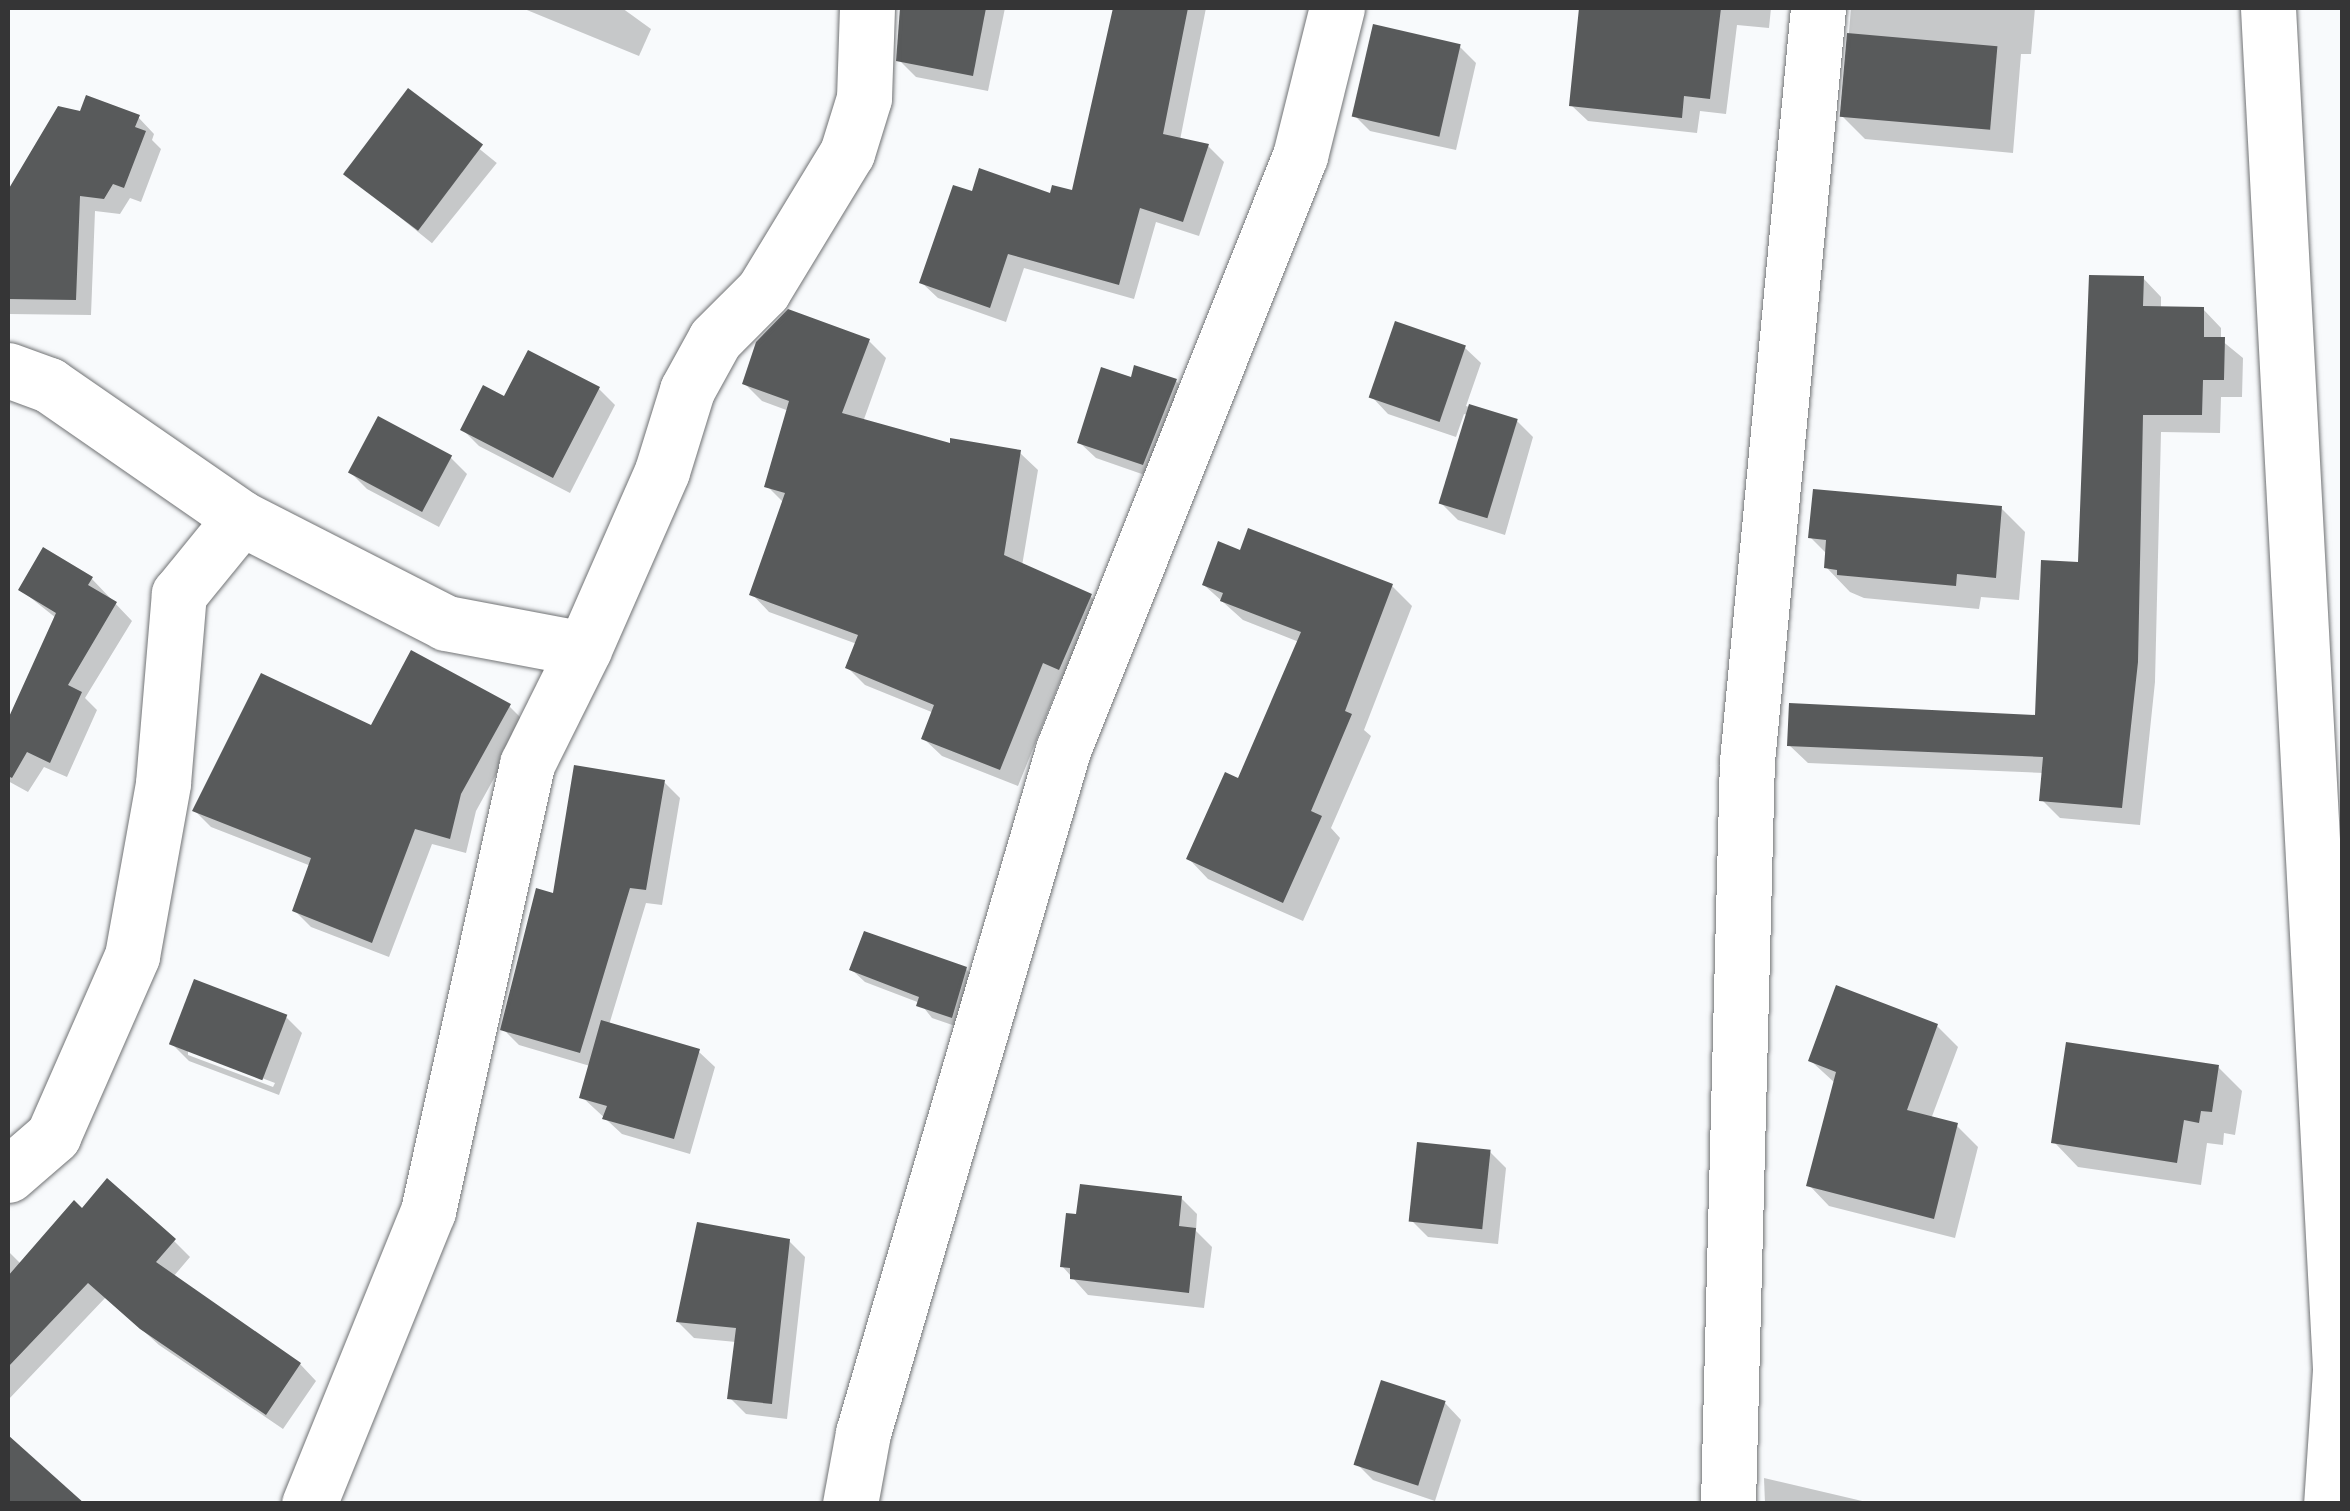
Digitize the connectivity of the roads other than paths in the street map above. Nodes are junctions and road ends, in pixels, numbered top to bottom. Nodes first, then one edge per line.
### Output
1 (867, 8) edge
2 (1337, 8) edge
3 (1818, 8) edge
4 (2268, 8) edge
5 (8, 370) edge
6 (241, 518) junction
7 (2320, 530) edge
8 (584, 650) junction
9 (8, 1175) edge
10 (2341, 1370) edge
11 (309, 1504) edge
12 (850, 1504) edge
13 (1728, 1504) edge
14 (2331, 1504) edge

1 - 8 street
2 - 12 street
3 - 13 street
4 - 7 street
5 - 6 street
6 - 8 street
6 - 9 street
7 - 10 street
8 - 11 street
10 - 14 street

